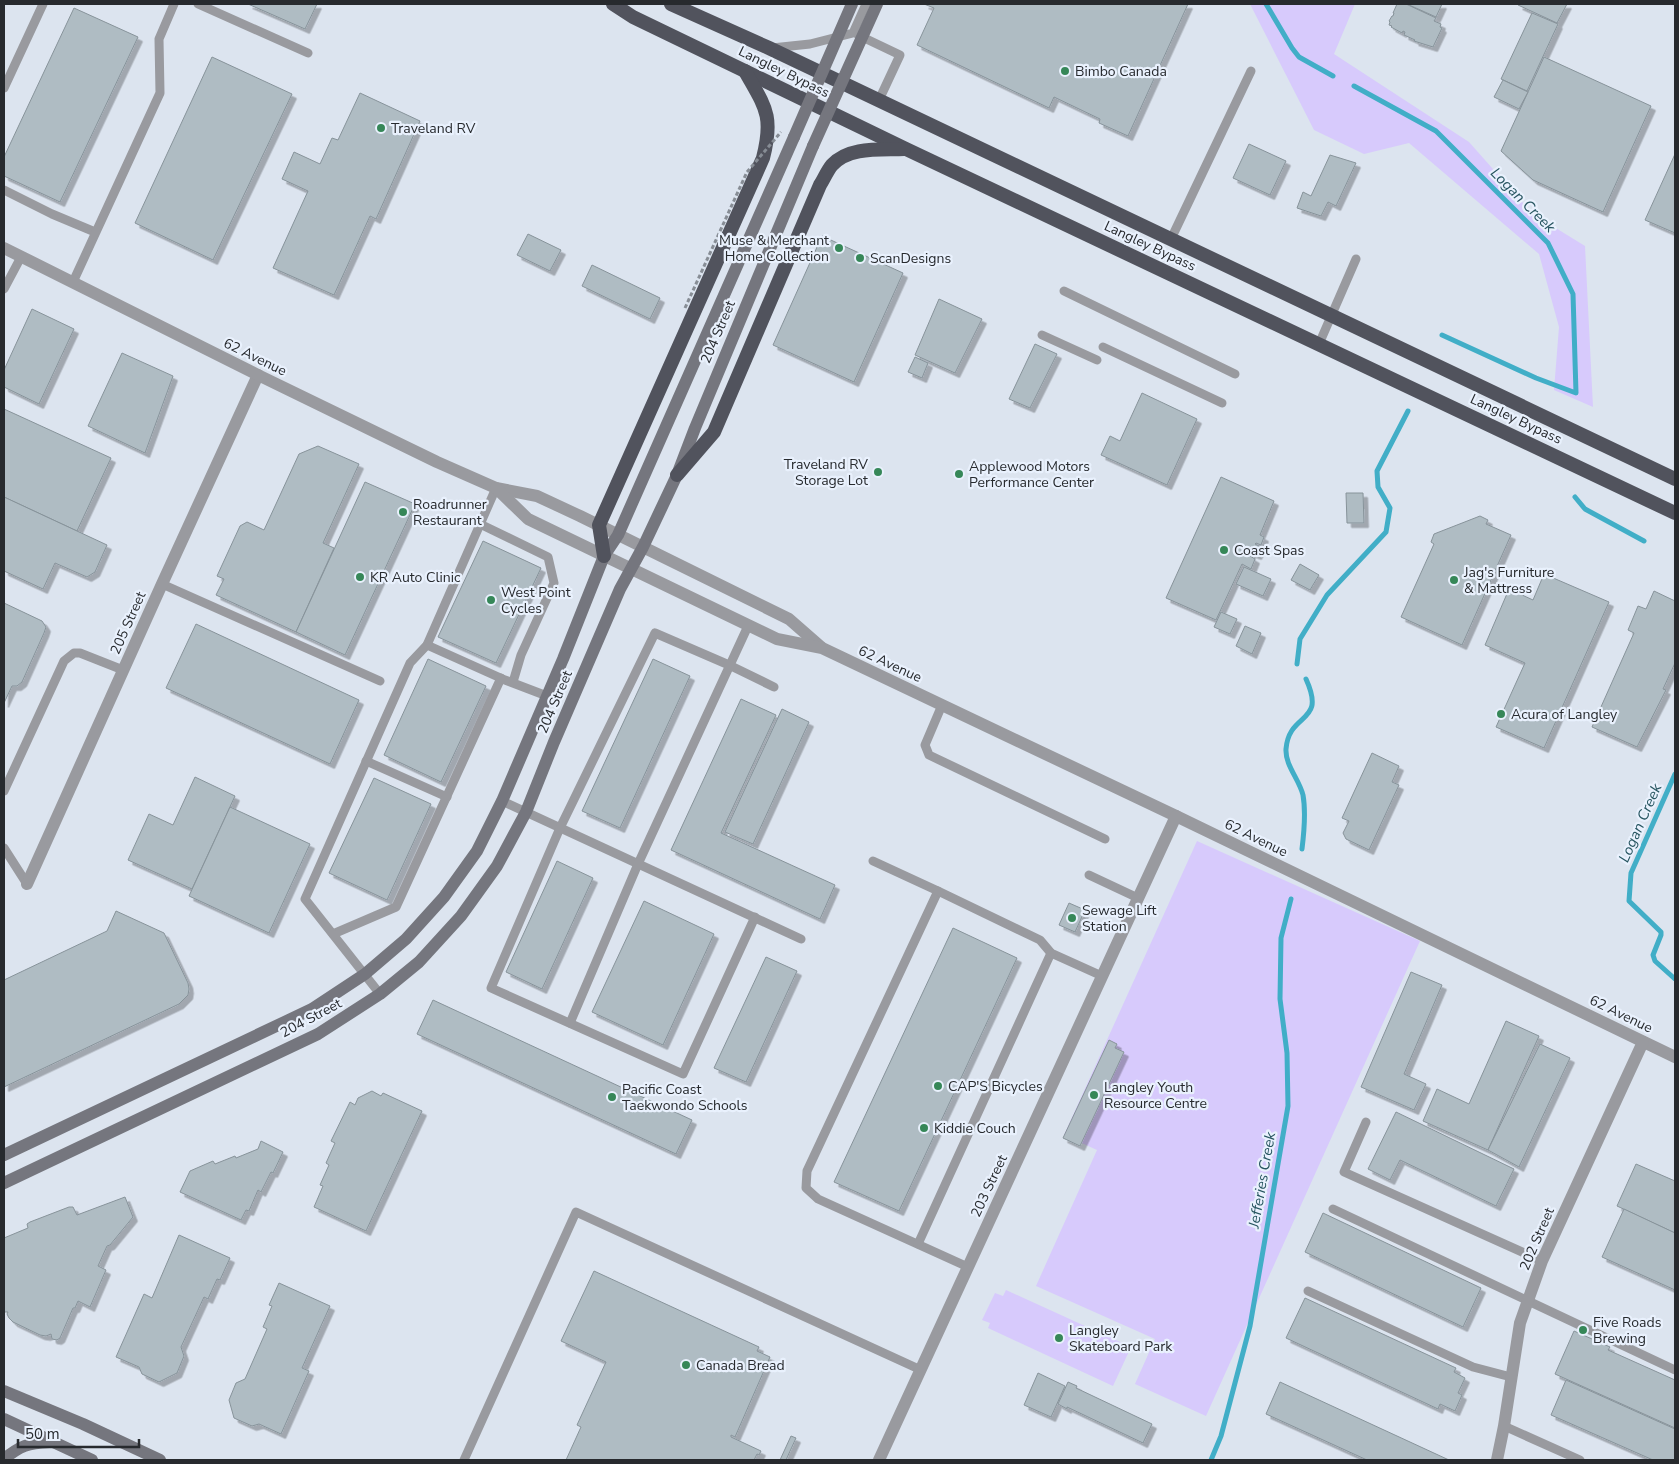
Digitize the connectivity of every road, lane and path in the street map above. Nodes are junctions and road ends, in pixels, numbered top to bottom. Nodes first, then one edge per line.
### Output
1 (43, 4) edge
2 (174, 4) edge
3 (198, 4) edge
4 (613, 4) edge
5 (671, 4) edge
6 (852, 4) edge
7 (866, 4) edge
8 (877, 4) edge
9 (853, 33) junction
10 (769, 48) junction
11 (308, 53) dead end
12 (745, 71) junction
13 (1251, 71) dead end
14 (4, 88) edge
15 (880, 100) junction
16 (781, 131) dead end
17 (906, 149) junction
18 (4, 190) edge
19 (95, 232) junction
20 (1171, 239) junction
21 (4, 248) edge
22 (21, 256) junction
23 (1356, 260) dead end
24 (73, 282) junction
25 (4, 288) edge
26 (1064, 291) dead end
27 (685, 308) dead end
28 (1332, 315) junction
29 (1042, 335) dead end
30 (1319, 344) junction
31 (1103, 347) dead end
32 (1097, 360) dead end
33 (1235, 374) dead end
34 (258, 375) junction
35 (1222, 403) dead end
36 (677, 475) junction
37 (1675, 479) edge
38 (496, 488) junction
39 (1675, 513) edge
40 (480, 524) junction
41 (599, 525) junction
42 (618, 535) junction
43 (643, 547) junction
44 (604, 556) junction
45 (632, 570) junction
46 (162, 584) junction
47 (748, 626) junction
48 (427, 645) junction
49 (822, 648) junction
50 (730, 665) junction
51 (123, 670) junction
52 (501, 678) junction
53 (380, 680) dead end
54 (513, 682) junction
55 (774, 687) dead end
56 (548, 696) junction
57 (942, 705) junction
58 (366, 761) junction
59 (4, 791) edge
60 (447, 797) junction
61 (502, 802) junction
62 (526, 812) junction
63 (1176, 816) junction
64 (560, 828) junction
65 (1105, 840) dead end
66 (4, 848) edge
67 (873, 862) dead end
68 (638, 864) junction
69 (1089, 876) dead end
70 (27, 884) joint
71 (938, 891) junction
72 (1138, 898) junction
73 (755, 917) junction
74 (332, 934) junction
75 (801, 938) dead end
76 (1050, 953) junction
77 (365, 974) junction
78 (1102, 976) junction
79 (380, 994) junction
80 (570, 1023) junction
81 (1643, 1042) junction
82 (1675, 1057) edge
83 (1366, 1122) dead end
84 (4, 1156) edge
85 (4, 1183) edge
86 (1333, 1209) dead end
87 (918, 1244) junction
88 (1542, 1261) junction
89 (968, 1267) junction
90 (1308, 1291) dead end
91 (1528, 1300) junction
92 (921, 1370) junction
93 (1675, 1370) edge
94 (1511, 1377) junction
95 (4, 1390) edge
96 (4, 1419) edge
97 (1504, 1426) junction
98 (51, 1442) junction
99 (4, 1459) edge
100 (92, 1460) edge
101 (160, 1460) edge
102 (464, 1460) edge
103 (880, 1460) edge
104 (1497, 1460) edge
105 (1580, 1460) edge

1 - 14 lane
2 - 19 lane
3 - 11 lane
4 - 12 highway, Langley Bypass
5 - 10 highway, Langley Bypass
6 - 42 main road, 204 Street, bridge
7 - 9 lane
8 - 36 main road, 204 Street, bridge
9 - 10 lane
9 - 15 lane
10 - 15 highway, Langley Bypass
12 - 17 highway, Langley Bypass
12 - 41 highway
13 - 20 lane
15 - 20 highway, Langley Bypass
16 - 27 path, bridge
17 - 30 highway, Langley Bypass
17 - 36 highway
18 - 19 lane
19 - 24 lane
20 - 28 highway, Langley Bypass
21 - 22 street, 62 Avenue
22 - 24 street, 62 Avenue
22 - 25 lane
23 - 28 lane
24 - 34 street, 62 Avenue
26 - 33 lane
28 - 30 lane
28 - 37 highway, Langley Bypass
29 - 32 lane
30 - 39 highway, Langley Bypass
31 - 35 lane
34 - 38 street, 62 Avenue
34 - 46 street, 205 Street
36 - 43 main road, 204 Street
38 - 40 lane
38 - 41 street, 62 Avenue
38 - 44 street, 62 Avenue
40 - 48 lane
40 - 54 lane
41 - 42 street, 62 Avenue
41 - 44 highway
42 - 43 street, 62 Avenue
42 - 44 main road, 204 Street
43 - 45 main road, 204 Street
43 - 49 street, 62 Avenue
44 - 45 street, 62 Avenue
44 - 56 main road, 204 Street
45 - 47 street, 62 Avenue
45 - 62 main road, 204 Street
46 - 51 street, 205 Street
46 - 53 lane
47 - 49 street, 62 Avenue
47 - 50 lane
48 - 52 lane
48 - 58 lane
49 - 57 street, 62 Avenue
50 - 55 lane
50 - 64 lane
50 - 68 lane
51 - 59 lane
51 - 70 street, 205 Street
52 - 54 lane
52 - 60 lane
54 - 56 lane
56 - 61 main road, 204 Street
57 - 63 street, 62 Avenue
57 - 65 lane
58 - 60 lane
58 - 74 lane
60 - 74 lane
61 - 62 lane
61 - 77 main road, 204 Street
62 - 64 lane
62 - 79 main road, 204 Street
63 - 72 street, 203 Street
63 - 81 street, 62 Avenue
64 - 68 lane
64 - 80 lane
66 - 70 lane
67 - 71 lane
68 - 73 lane
68 - 80 lane
69 - 72 lane
71 - 76 lane
71 - 87 lane
72 - 78 street, 203 Street
73 - 75 lane
73 - 80 lane
74 - 77 lane
76 - 78 lane
76 - 87 lane
77 - 79 lane
77 - 84 main road, 204 Street
78 - 89 street, 203 Street
79 - 85 main road, 204 Street
81 - 82 street, 62 Avenue
81 - 88 street, 202 Street
83 - 88 lane
86 - 91 lane
87 - 89 lane
88 - 91 street, 202 Street
89 - 92 street, 203 Street
90 - 94 lane
91 - 93 lane
91 - 94 street, 202 Street
92 - 102 lane
92 - 103 street, 203 Street
94 - 97 street, 202 Street
95 - 101 main road
96 - 98 main road
97 - 104 street, 202 Street
97 - 105 lane
98 - 99 main road
98 - 100 main road

